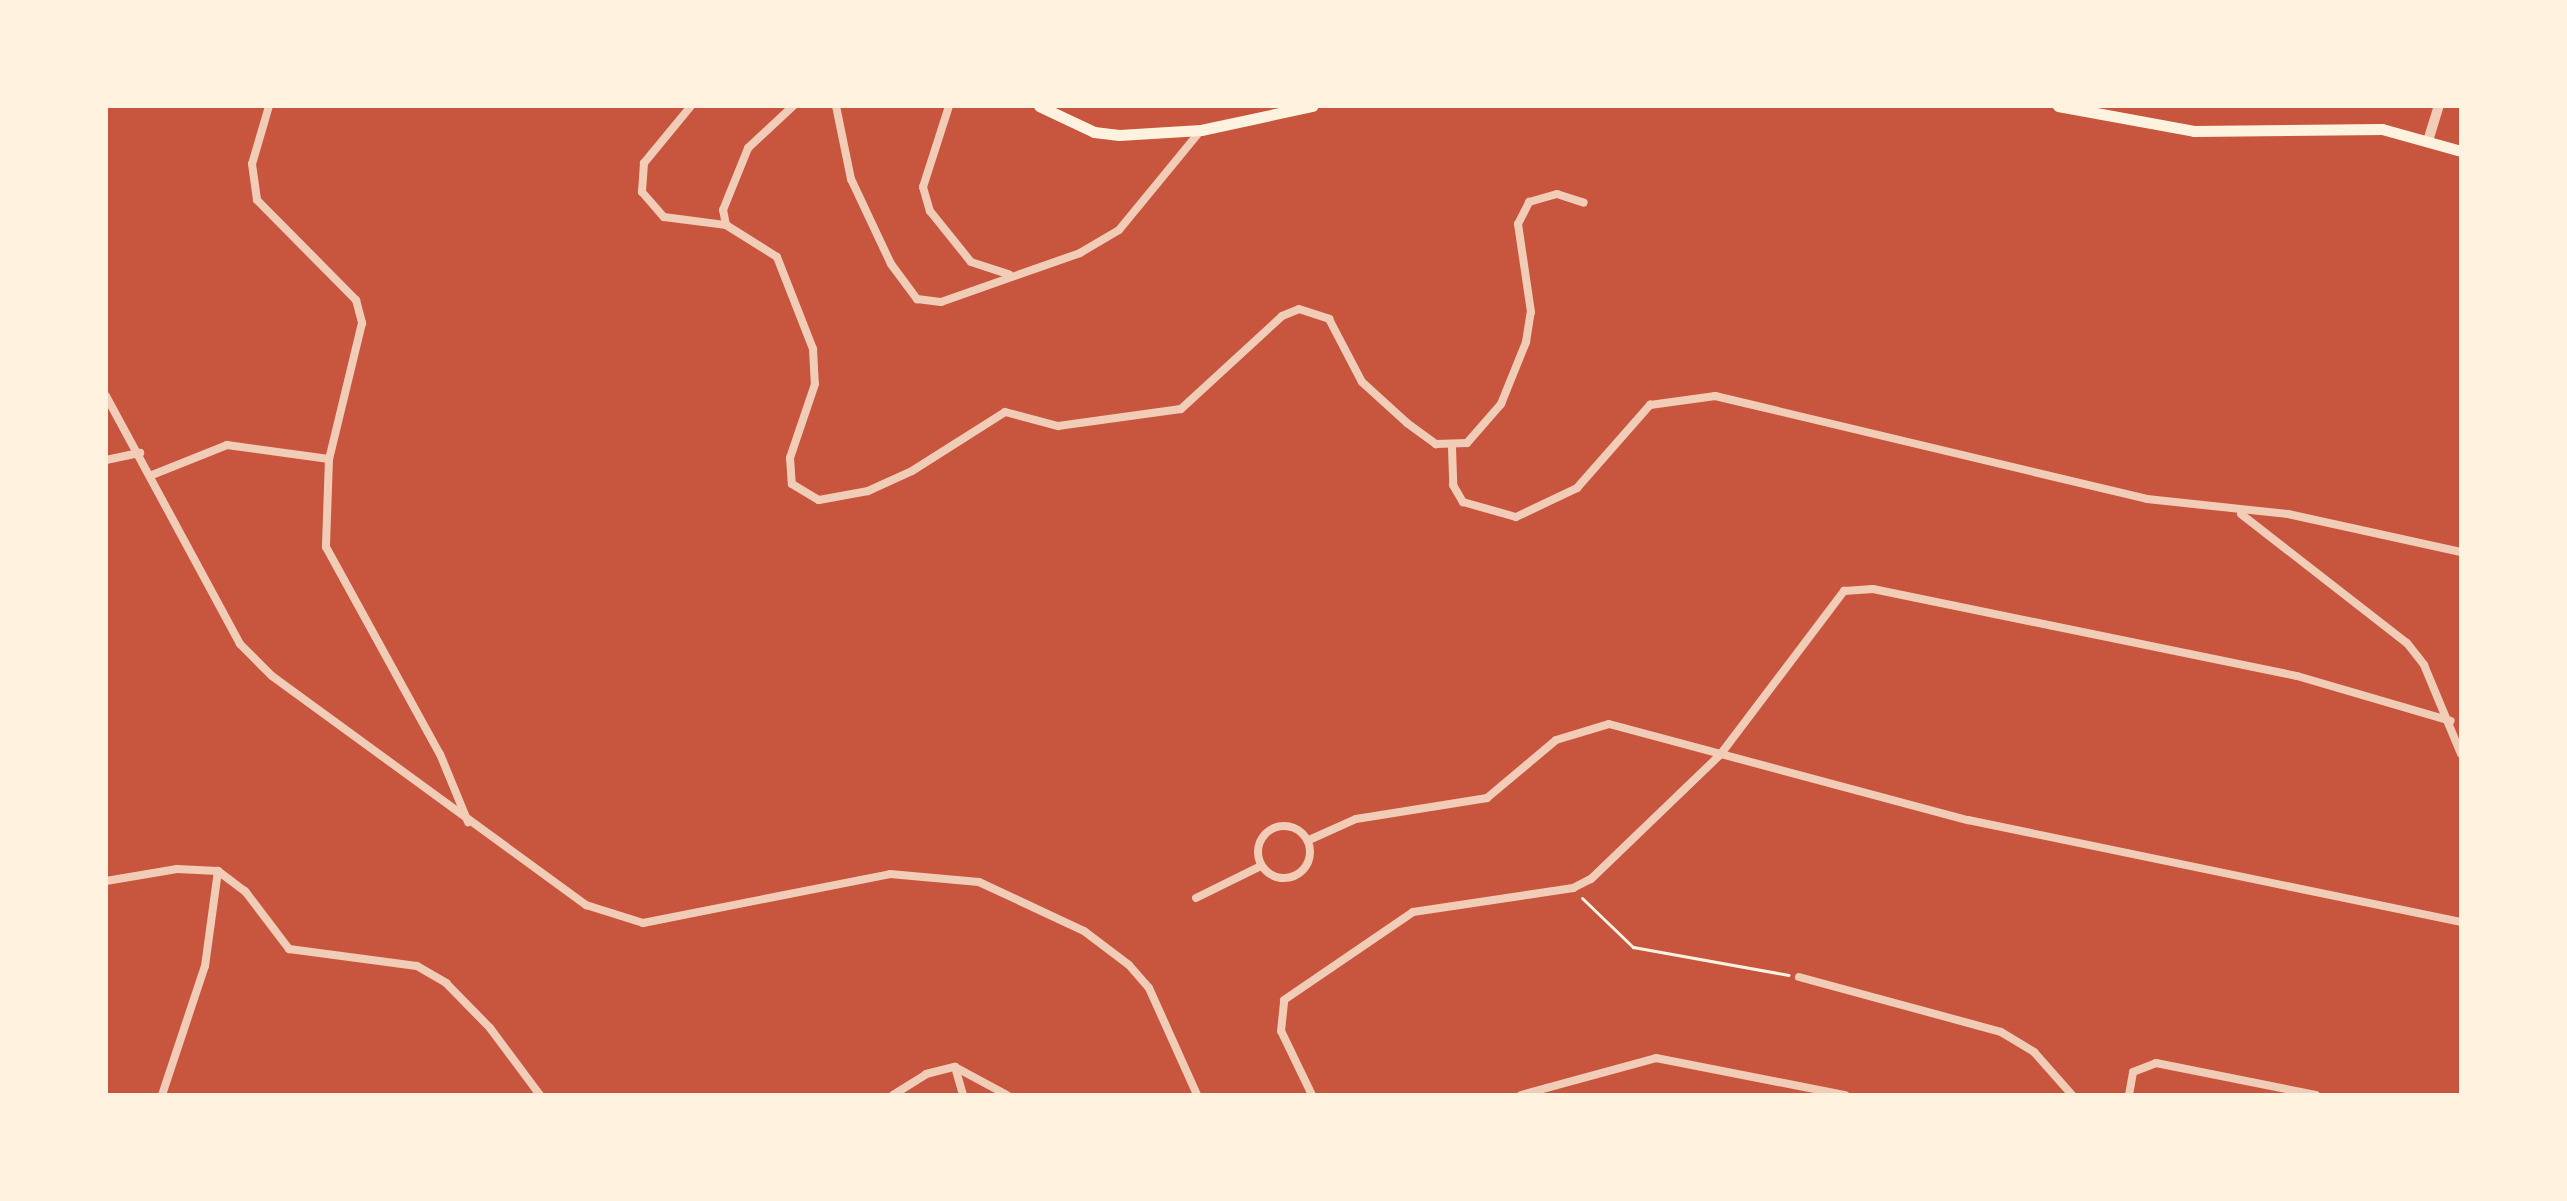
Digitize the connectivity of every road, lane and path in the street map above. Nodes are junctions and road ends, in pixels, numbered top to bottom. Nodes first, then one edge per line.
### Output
1 (269, 106) edge
2 (691, 106) edge
3 (793, 106) edge
4 (836, 106) edge
5 (949, 106) edge
6 (1039, 106) edge
7 (1312, 106) edge
8 (2058, 106) edge
9 (2439, 106) edge
10 (1201, 130) junction
11 (2428, 141) junction
12 (2461, 151) edge
13 (1584, 203) dead end
14 (726, 225) junction
15 (1010, 274) junction
16 (106, 396) edge
17 (1452, 448) junction
18 (140, 453) junction
19 (329, 459) junction
20 (106, 460) edge
21 (152, 475) junction
22 (2240, 514) junction
23 (2461, 552) edge
24 (2451, 721) junction
25 (2461, 754) edge
26 (1720, 755) junction
27 (468, 823) junction
28 (1309, 840) junction
29 (1261, 866) junction
30 (218, 871) junction
31 (106, 881) edge
32 (1573, 888) junction
33 (1196, 898) dead end
34 (2461, 922) edge
35 (1799, 977) joint
36 (955, 1067) junction
37 (162, 1095) edge
38 (540, 1095) edge
39 (893, 1095) edge
40 (963, 1095) edge
41 (1007, 1095) edge
42 (1197, 1095) edge
43 (1312, 1095) edge
44 (1521, 1095) edge
45 (1845, 1095) edge
46 (2072, 1095) edge
47 (2129, 1095) edge
48 (2316, 1095) edge

1 - 19 street
2 - 14 street
3 - 14 street
4 - 15 street
5 - 15 street
6 - 10 main road
7 - 10 main road
8 - 11 main road
9 - 11 street
10 - 15 street
11 - 12 main road
13 - 17 street
14 - 17 street
16 - 18 street
17 - 22 street
18 - 20 street
18 - 21 street
19 - 21 street
19 - 27 street
21 - 27 street
22 - 23 street
22 - 24 street
24 - 25 street
24 - 26 street
26 - 28 street
26 - 32 street
26 - 34 street
27 - 42 street
28 - 29 street
28 - 29 street
29 - 33 street
30 - 31 street
30 - 37 street
30 - 38 street
32 - 35 path
32 - 43 street
35 - 46 street
36 - 39 street
36 - 40 street
36 - 41 street
44 - 45 street
47 - 48 street

